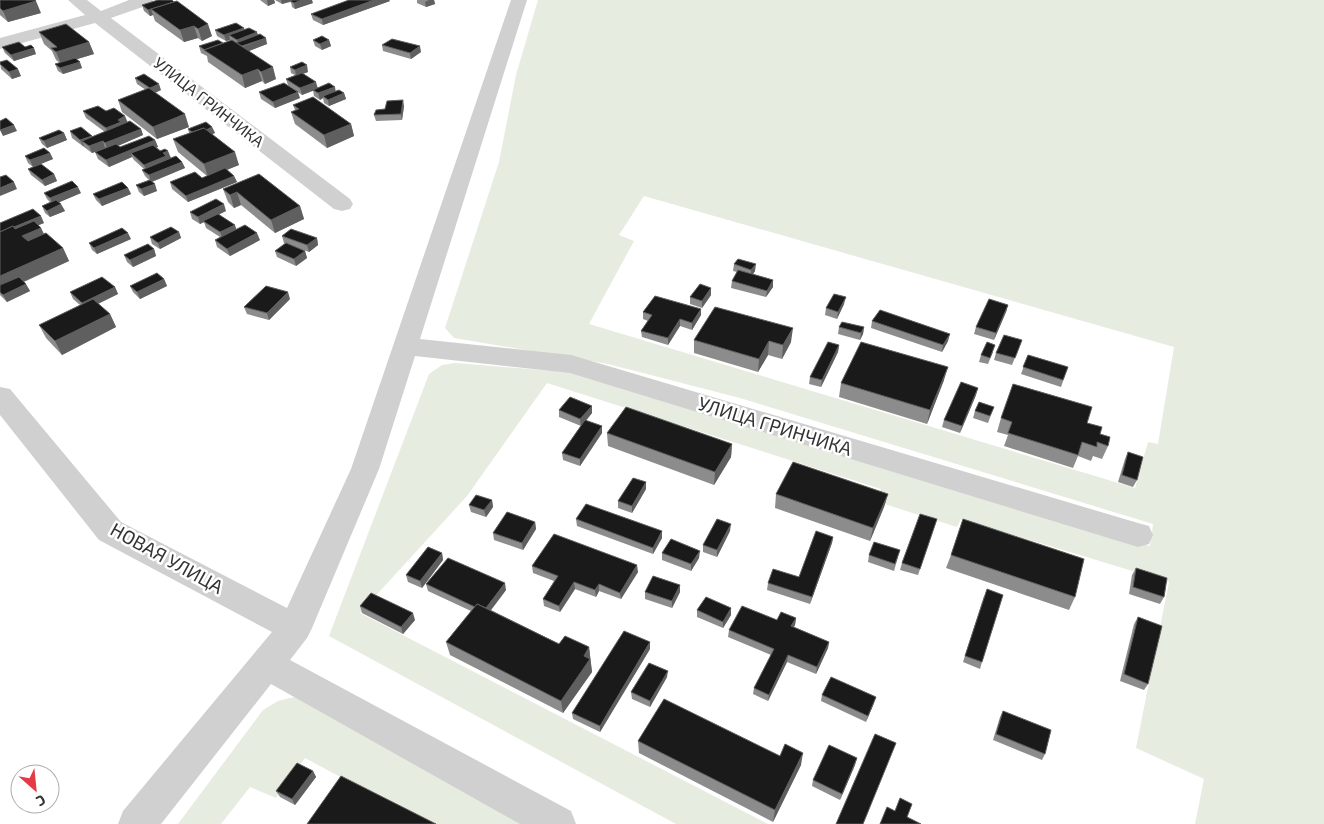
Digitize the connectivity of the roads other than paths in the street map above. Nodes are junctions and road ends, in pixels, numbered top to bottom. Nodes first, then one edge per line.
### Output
1 (76, 0) edge
2 (145, 0) edge
3 (519, 0) edge
4 (99, 17) junction
5 (0, 44) edge
6 (342, 204) dead end
7 (406, 346) junction
8 (0, 396) edge
9 (1138, 535) dead end
10 (295, 628) junction
11 (266, 664) junction
12 (137, 824) edge
13 (557, 824) edge

1 - 4 street, УЛИЦА ГРИНЧИКА
2 - 4 street
3 - 7 street
4 - 5 street
4 - 6 street, УЛИЦА ГРИНЧИКА
7 - 9 street, УЛИЦА ГРИНЧИКА
7 - 10 street
8 - 10 street, НОВАЯ УЛИЦА
10 - 11 street
11 - 12 street
11 - 13 street

